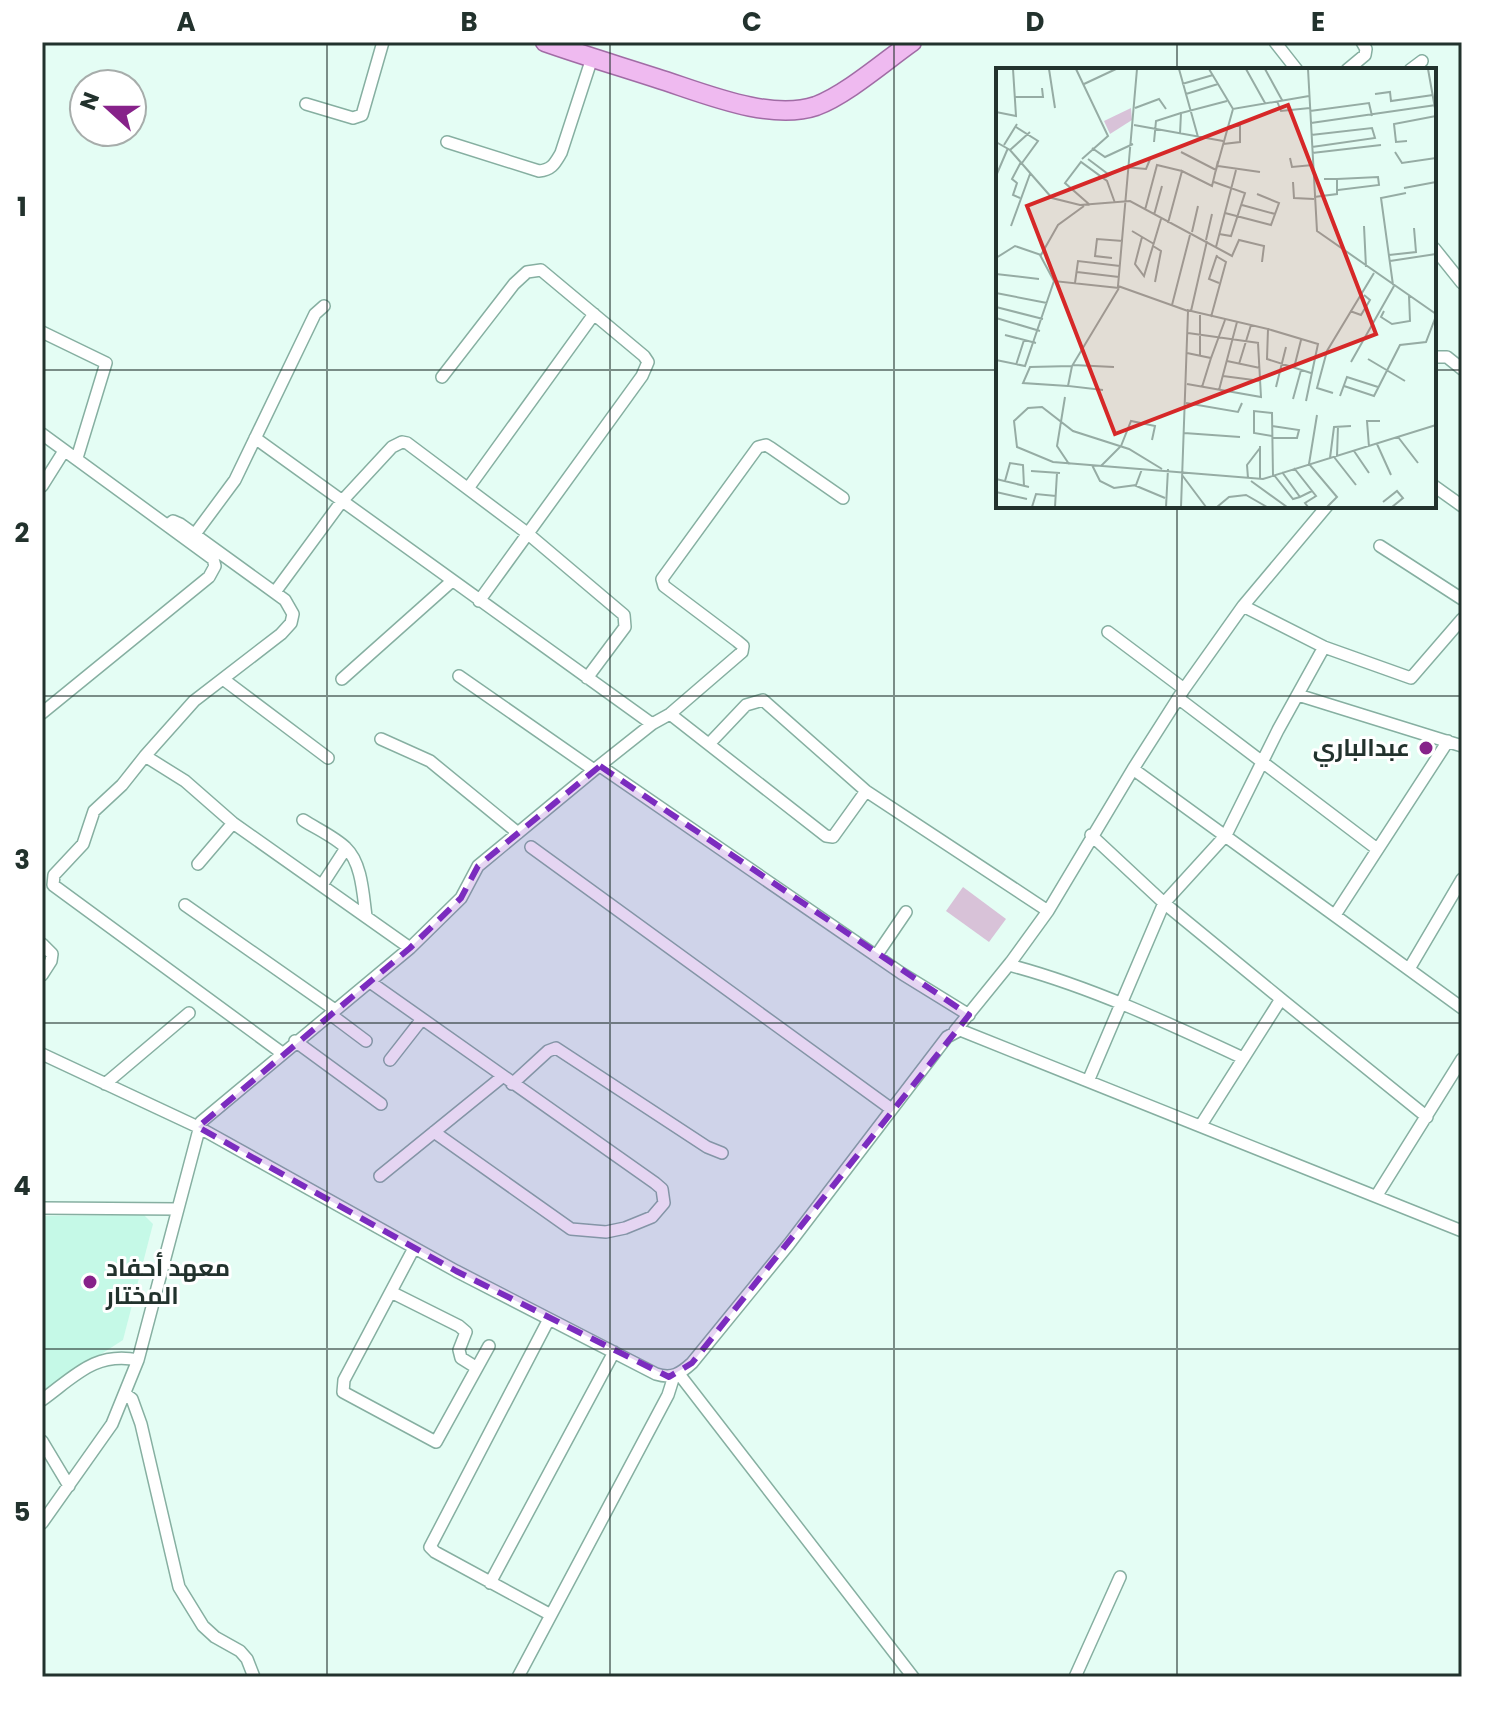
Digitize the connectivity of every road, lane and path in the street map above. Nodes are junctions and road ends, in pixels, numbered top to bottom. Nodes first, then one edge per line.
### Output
1 (383, 42) edge
2 (545, 42) edge
3 (912, 42) edge
4 (1275, 42) edge
5 (1362, 42) edge
6 (588, 52) edge
7 (1422, 61) dead end
8 (1295, 68) edge
9 (1349, 68) edge
10 (1413, 68) edge
11 (306, 104) dead end
12 (447, 142) dead end
13 (1436, 250) edge
14 (1462, 283) edge
15 (324, 306) dead end
16 (594, 314) junction
17 (42, 332) edge
18 (1436, 357) edge
19 (1462, 369) edge
20 (442, 377) dead end
21 (42, 434) edge
22 (255, 438) junction
23 (64, 451) junction
24 (77, 458) junction
25 (42, 486) edge
26 (469, 487) junction
27 (1436, 487) edge
28 (843, 498) dead end
29 (342, 501) junction
30 (1462, 506) edge
31 (1325, 508) edge
32 (168, 525) junction
33 (527, 533) junction
34 (195, 534) junction
35 (1380, 546) dead end
36 (452, 581) junction
37 (275, 592) junction
38 (1462, 599) edge
39 (479, 601) junction
40 (1243, 606) junction
41 (1462, 619) edge
42 (1108, 632) dead end
43 (1324, 647) junction
44 (459, 676) dead end
45 (587, 678) junction
46 (223, 679) junction
47 (342, 679) dead end
48 (1181, 694) junction
49 (1298, 695) junction
50 (42, 713) edge
51 (670, 714) junction
52 (652, 724) junction
53 (381, 739) dead end
54 (1448, 741) junction
55 (709, 744) junction
56 (1462, 746) edge
57 (145, 756) junction
58 (328, 758) dead end
59 (1262, 763) junction
60 (597, 768) junction
61 (1133, 769) junction
62 (866, 791) junction
63 (303, 820) dead end
64 (233, 823) junction
65 (518, 833) junction
66 (1091, 835) junction
67 (1226, 835) junction
68 (531, 847) dead end
69 (346, 848) junction
70 (1377, 849) junction
71 (198, 864) dead end
72 (1462, 879) edge
73 (322, 885) junction
74 (1164, 903) junction
75 (185, 905) dead end
76 (1048, 911) junction
77 (906, 912) dead end
78 (1335, 915) junction
79 (366, 916) junction
80 (42, 944) edge
81 (410, 948) junction
82 (876, 956) junction
83 (1009, 965) junction
84 (1409, 969) junction
85 (42, 975) edge
86 (370, 982) junction
87 (1281, 999) junction
88 (1122, 1006) junction
89 (1462, 1008) edge
90 (332, 1012) junction
91 (189, 1013) dead end
92 (969, 1015) junction
93 (422, 1019) junction
94 (955, 1031) junction
95 (295, 1041) junction
96 (366, 1041) dead end
97 (282, 1053) junction
98 (42, 1054) edge
99 (1243, 1058) junction
100 (1462, 1059) edge
101 (390, 1060) dead end
102 (502, 1077) junction
103 (1089, 1079) junction
104 (105, 1084) junction
105 (512, 1084) junction
106 (381, 1104) dead end
107 (890, 1108) junction
108 (1427, 1117) junction
109 (1201, 1125) junction
110 (198, 1127) junction
111 (434, 1132) junction
112 (722, 1153) dead end
113 (380, 1176) dead end
114 (1377, 1195) junction
115 (42, 1208) edge
116 (177, 1209) junction
117 (1462, 1231) edge
118 (414, 1248) junction
119 (391, 1292) junction
120 (549, 1319) junction
121 (489, 1346) dead end
122 (614, 1352) junction
123 (138, 1360) junction
124 (477, 1368) junction
125 (677, 1375) junction
126 (125, 1394) junction
127 (42, 1400) edge
128 (42, 1441) edge
129 (69, 1486) junction
130 (42, 1523) edge
131 (1120, 1577) dead end
132 (490, 1583) junction
133 (551, 1615) junction
134 (254, 1677) edge
135 (518, 1677) edge
136 (913, 1677) edge
137 (1075, 1677) edge

1 - 11 street
2 - 6 main road
3 - 6 main road
4 - 8 street
5 - 9 street
6 - 12 street
7 - 10 street
13 - 14 street
15 - 22 street
16 - 20 street
16 - 26 street
16 - 33 street
17 - 24 street
18 - 19 street
21 - 23 street
22 - 29 street
22 - 34 street
23 - 24 street
23 - 25 street
24 - 32 street
26 - 29 street
26 - 33 street
27 - 30 street
28 - 51 street
29 - 36 street
29 - 37 street
31 - 40 street
32 - 34 street
32 - 50 street
33 - 39 street
33 - 45 street
34 - 37 street
35 - 38 street
36 - 39 street
36 - 47 street
37 - 46 street
39 - 45 street
40 - 43 street
40 - 48 street
41 - 43 street
42 - 48 street
43 - 49 street
44 - 60 street
45 - 52 street
46 - 57 street
46 - 58 street
48 - 59 street
48 - 61 street
49 - 54 street
49 - 59 street
51 - 52 street
51 - 55 street
52 - 60 street
53 - 65 street
54 - 56 street
54 - 70 street
55 - 62 street
55 - 62 street
57 - 64 street
57 - 97 street
59 - 67 street
59 - 70 street
60 - 65 street
60 - 82 street
61 - 66 street
61 - 67 street
62 - 76 street
63 - 69 street
64 - 71 street
64 - 73 street
65 - 81 street
66 - 74 street
66 - 76 street
67 - 74 street
67 - 78 street
68 - 107 street
69 - 73 street
69 - 79 street
70 - 78 street
72 - 84 street
73 - 79 street
74 - 87 street
74 - 88 street
75 - 90 street
76 - 83 street
77 - 82 street
78 - 84 street
79 - 81 street
80 - 85 street
81 - 86 street
82 - 92 street
83 - 88 street
83 - 92 street
84 - 89 street
86 - 90 street
86 - 93 street
87 - 99 street
87 - 108 street
88 - 99 street
88 - 103 street
90 - 95 street
90 - 96 street
91 - 104 street
92 - 94 street
93 - 101 street
93 - 102 street
94 - 103 street
94 - 107 street
95 - 97 street
95 - 106 street
97 - 110 street
98 - 104 street
99 - 109 street
100 - 108 street
102 - 105 street
102 - 111 street
103 - 109 street
104 - 110 street
105 - 111 street
105 - 112 street
107 - 125 street
108 - 114 street
109 - 114 street
110 - 116 street
110 - 118 street
111 - 113 street
114 - 117 street
115 - 116 street
116 - 123 street
118 - 119 street
118 - 120 street
119 - 124 street
119 - 124 street
120 - 122 street
120 - 132 street
121 - 124 street
122 - 125 street
122 - 132 street
123 - 126 street
123 - 127 street
125 - 133 street
125 - 136 street
126 - 129 street
126 - 134 street
128 - 129 street
129 - 130 street
131 - 137 street
132 - 133 street
133 - 135 street

